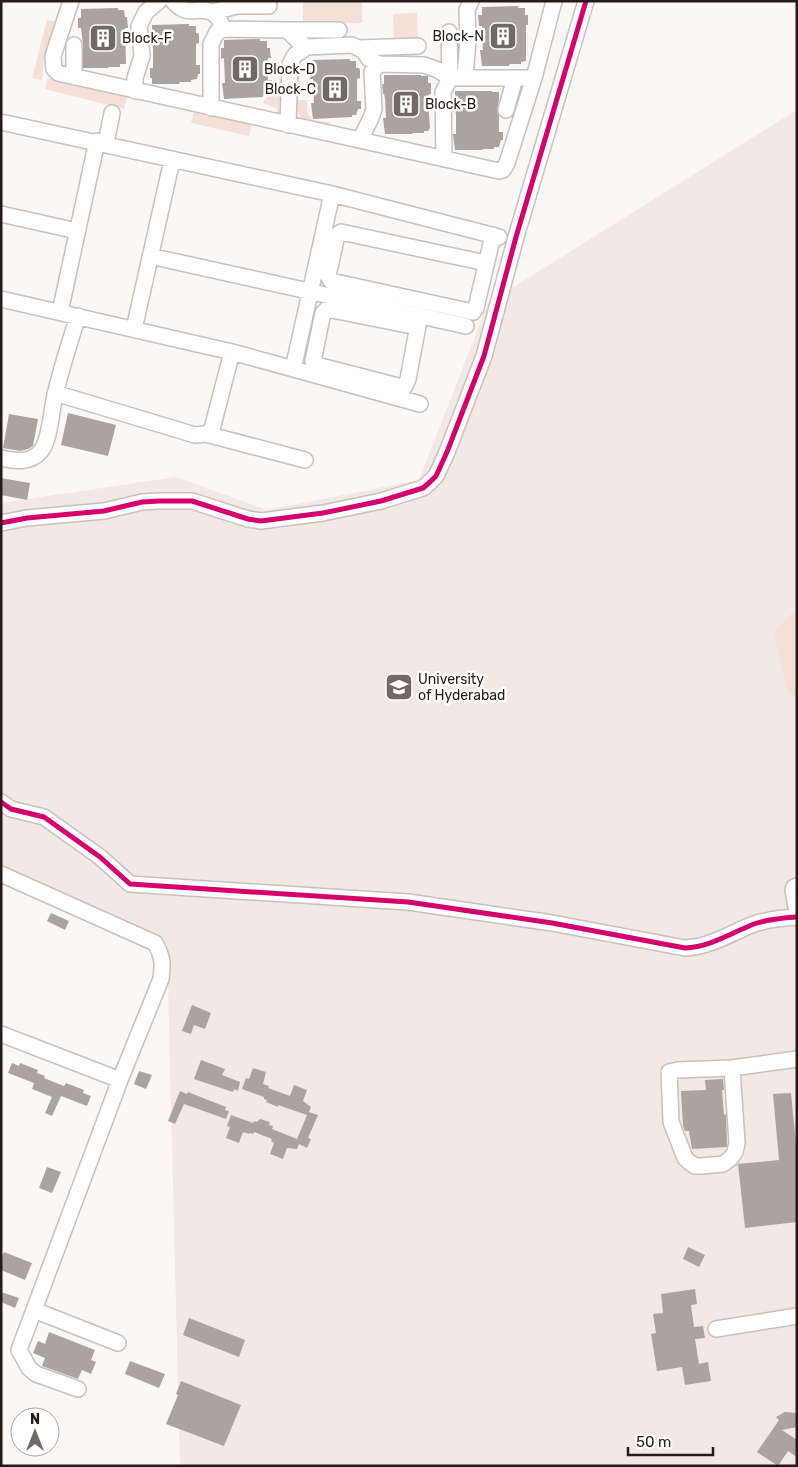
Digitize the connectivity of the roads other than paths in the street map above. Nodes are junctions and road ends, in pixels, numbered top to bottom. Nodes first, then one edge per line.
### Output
1 (71, 1) edge
2 (158, 1) edge
3 (173, 1) edge
4 (471, 1) edge
5 (586, 1) edge
6 (551, 2) edge
7 (269, 6) dead end
8 (212, 12) junction
9 (224, 29) junction
10 (287, 30) junction
11 (339, 30) dead end
12 (450, 32) dead end
13 (74, 45) dead end
14 (418, 46) dead end
15 (307, 47) junction
16 (359, 48) junction
17 (379, 64) junction
18 (74, 76) junction
19 (458, 78) junction
20 (515, 78) junction
21 (534, 78) junction
22 (135, 91) junction
23 (211, 108) junction
24 (506, 110) dead end
25 (112, 113) dead end
26 (1, 122) edge
27 (288, 125) junction
28 (360, 140) junction
29 (101, 142) junction
30 (444, 159) junction
31 (172, 160) junction
32 (332, 194) junction
33 (1, 214) edge
34 (77, 231) junction
35 (150, 256) junction
36 (486, 264) junction
37 (310, 290) junction
38 (1, 299) edge
39 (60, 312) junction
40 (78, 316) junction
41 (419, 321) junction
42 (466, 326) dead end
43 (134, 330) junction
44 (232, 352) junction
45 (293, 369) junction
46 (55, 393) junction
47 (420, 404) dead end
48 (206, 434) junction
49 (1, 458) edge
50 (305, 460) dead end
51 (1, 523) edge
52 (1, 802) edge
53 (1, 874) edge
54 (797, 886) edge
55 (797, 912) edge
56 (797, 917) edge
57 (1, 1034) edge
58 (797, 1059) edge
59 (732, 1068) junction
60 (120, 1080) junction
61 (34, 1310) junction
62 (797, 1316) edge
63 (716, 1329) dead end
64 (118, 1343) dead end
65 (78, 1389) dead end

1 - 18 street
2 - 22 street
3 - 8 street
4 - 19 street
5 - 51 street
6 - 21 street
7 - 8 street
8 - 9 street
9 - 10 street
9 - 23 street
10 - 11 street
10 - 15 street
12 - 19 street
13 - 18 street
14 - 16 street
15 - 16 street
15 - 27 street
16 - 17 street
17 - 19 street
17 - 28 street
18 - 22 street
19 - 20 street
19 - 30 street
20 - 21 street
20 - 24 street
21 - 30 street
22 - 23 street
23 - 27 street
25 - 29 street
26 - 29 street
27 - 28 street
28 - 30 street
29 - 31 street
29 - 34 street
31 - 32 street
31 - 35 street
32 - 36 street
32 - 37 street
33 - 34 street
34 - 39 street
35 - 37 street
35 - 43 street
36 - 36 street
37 - 41 street
37 - 45 street
38 - 39 street
39 - 40 street
40 - 43 street
40 - 46 street
41 - 41 street
41 - 42 street
43 - 44 street
44 - 45 street
44 - 48 street
45 - 47 street
46 - 48 street
46 - 49 street
48 - 50 street
52 - 56 street
53 - 60 street
54 - 55 street
57 - 60 street
58 - 59 street
59 - 59 street
60 - 61 street
61 - 64 street
61 - 65 street
62 - 63 street

